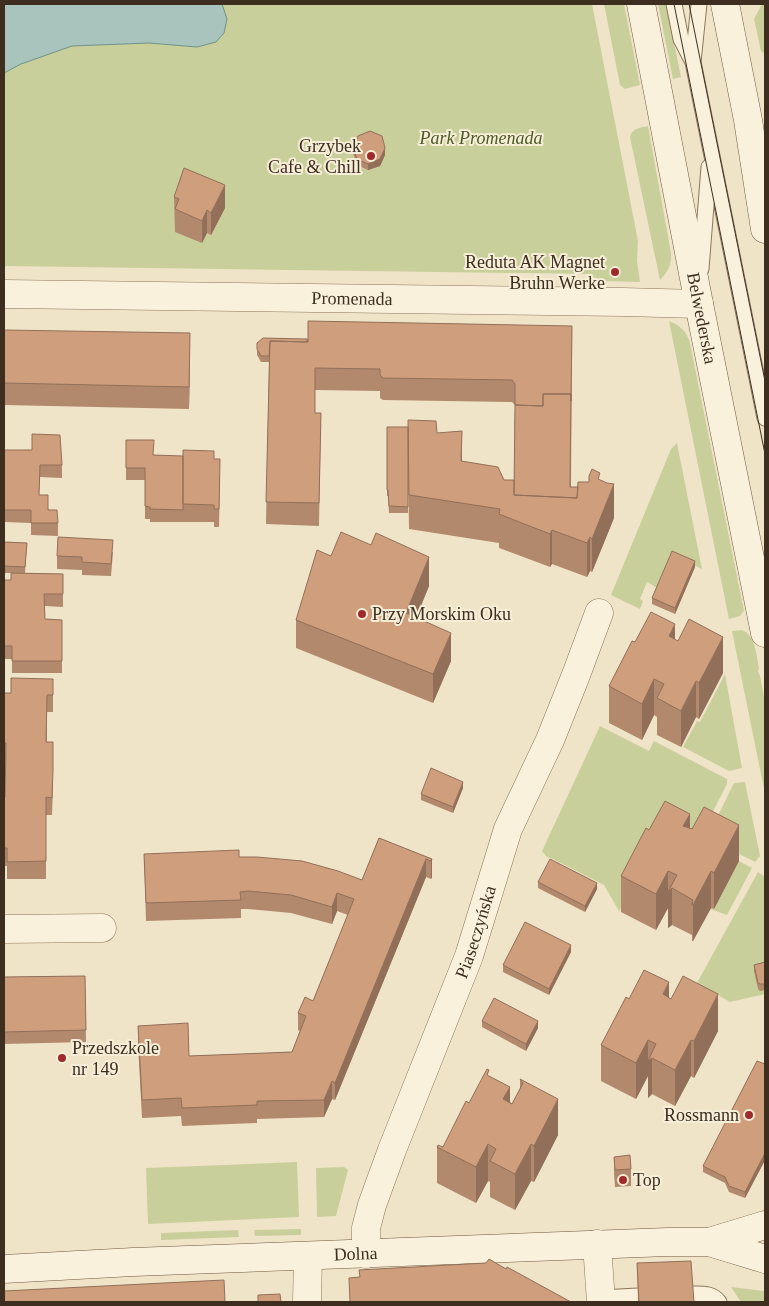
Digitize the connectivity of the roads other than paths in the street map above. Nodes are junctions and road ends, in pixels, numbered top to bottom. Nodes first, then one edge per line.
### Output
1 (641, 4) edge
2 (674, 4) edge
3 (699, 4) edge
4 (725, 4) edge
5 (693, 62) junction
6 (711, 148) junction
7 (759, 159) edge
8 (765, 229) edge
9 (4, 294) edge
10 (698, 304) junction
11 (765, 418) edge
12 (599, 613) dead end
13 (765, 633) edge
14 (102, 928) dead end
15 (4, 929) edge
16 (765, 1224) edge
17 (709, 1242) junction
18 (596, 1244) junction
19 (366, 1254) junction
20 (308, 1256) junction
21 (765, 1259) edge
22 (4, 1269) edge
23 (692, 1294) edge
24 (638, 1296) edge
25 (601, 1300) edge
26 (307, 1302) edge
27 (719, 1302) edge

1 - 10 street, Belwederska
2 - 5 lane
3 - 5 lane
4 - 7 street
5 - 6 lane
6 - 10 lane
6 - 11 lane
7 - 8 street
9 - 10 street, Promenada
10 - 13 street, Belwederska
12 - 19 street, Piaseczyńska
14 - 15 street
16 - 17 street, Dolna
17 - 18 street, Dolna
17 - 21 street, Dolna
18 - 19 street, Dolna
18 - 25 street
19 - 20 street, Dolna
20 - 22 street, Dolna
20 - 26 street
23 - 27 lane
24 - 25 lane

